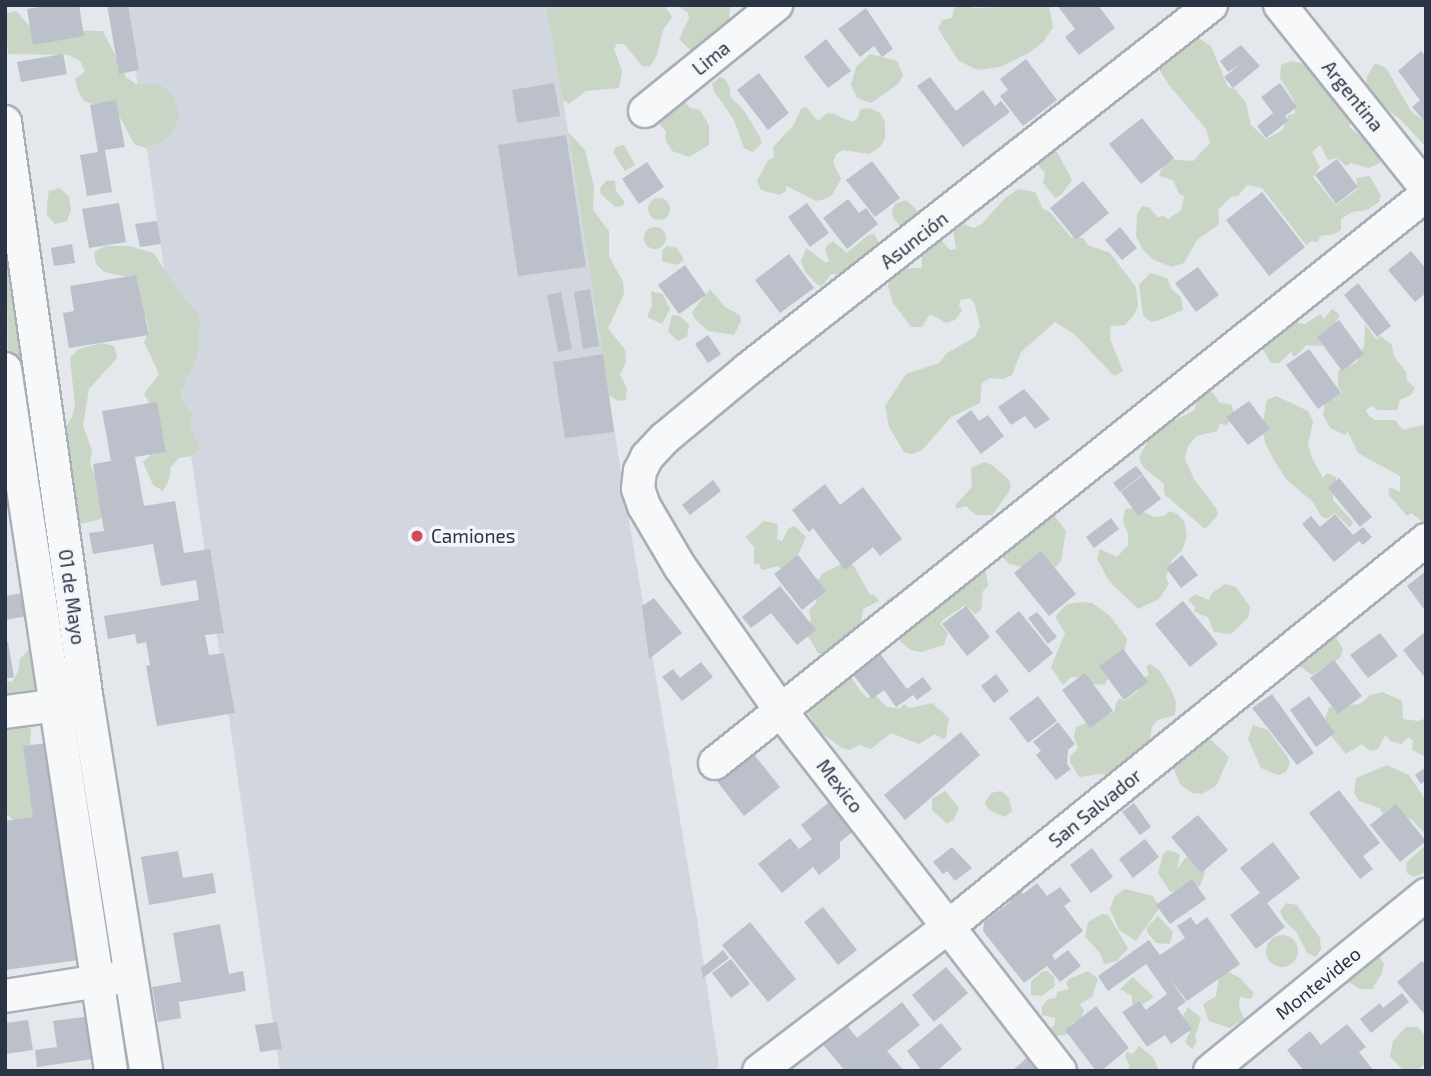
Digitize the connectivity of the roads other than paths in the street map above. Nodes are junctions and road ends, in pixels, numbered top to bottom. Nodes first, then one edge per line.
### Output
1 (776, 5) edge
2 (1211, 5) edge
3 (1280, 5) edge
4 (645, 111) dead end
5 (5, 122) edge
6 (8, 155) edge
7 (1426, 188) edge
8 (1426, 195) edge
9 (5, 369) edge
10 (48, 431) junction
11 (10, 434) edge
12 (638, 489) joint
13 (1426, 540) edge
14 (87, 701) junction
15 (54, 705) junction
16 (781, 711) junction
17 (5, 712) edge
18 (715, 763) dead end
19 (1426, 895) edge
20 (949, 926) junction
21 (131, 976) junction
22 (97, 981) junction
23 (5, 996) edge
24 (111, 1071) edge
25 (146, 1071) edge
26 (759, 1071) edge
27 (1060, 1071) edge
28 (1210, 1071) edge

1 - 4 street, Lima
2 - 12 street, Asunción
3 - 7 street, Argentina
5 - 6 street, 01 de Mayo
6 - 10 street, 01 de Mayo
8 - 16 street
9 - 11 street, 01 de Mayo
10 - 11 street
10 - 14 street, 01 de Mayo
11 - 15 street, 01 de Mayo
12 - 16 street, Mexico
13 - 20 street, San Salvador
14 - 15 street
14 - 21 street, 01 de Mayo
15 - 17 street
15 - 22 street, 01 de Mayo
16 - 18 street
16 - 20 street, Mexico
19 - 28 street, Montevideo
20 - 26 street, San Salvador
20 - 27 street, Mexico
21 - 22 street
21 - 25 street, 01 de Mayo
22 - 23 street
22 - 24 street, 01 de Mayo

